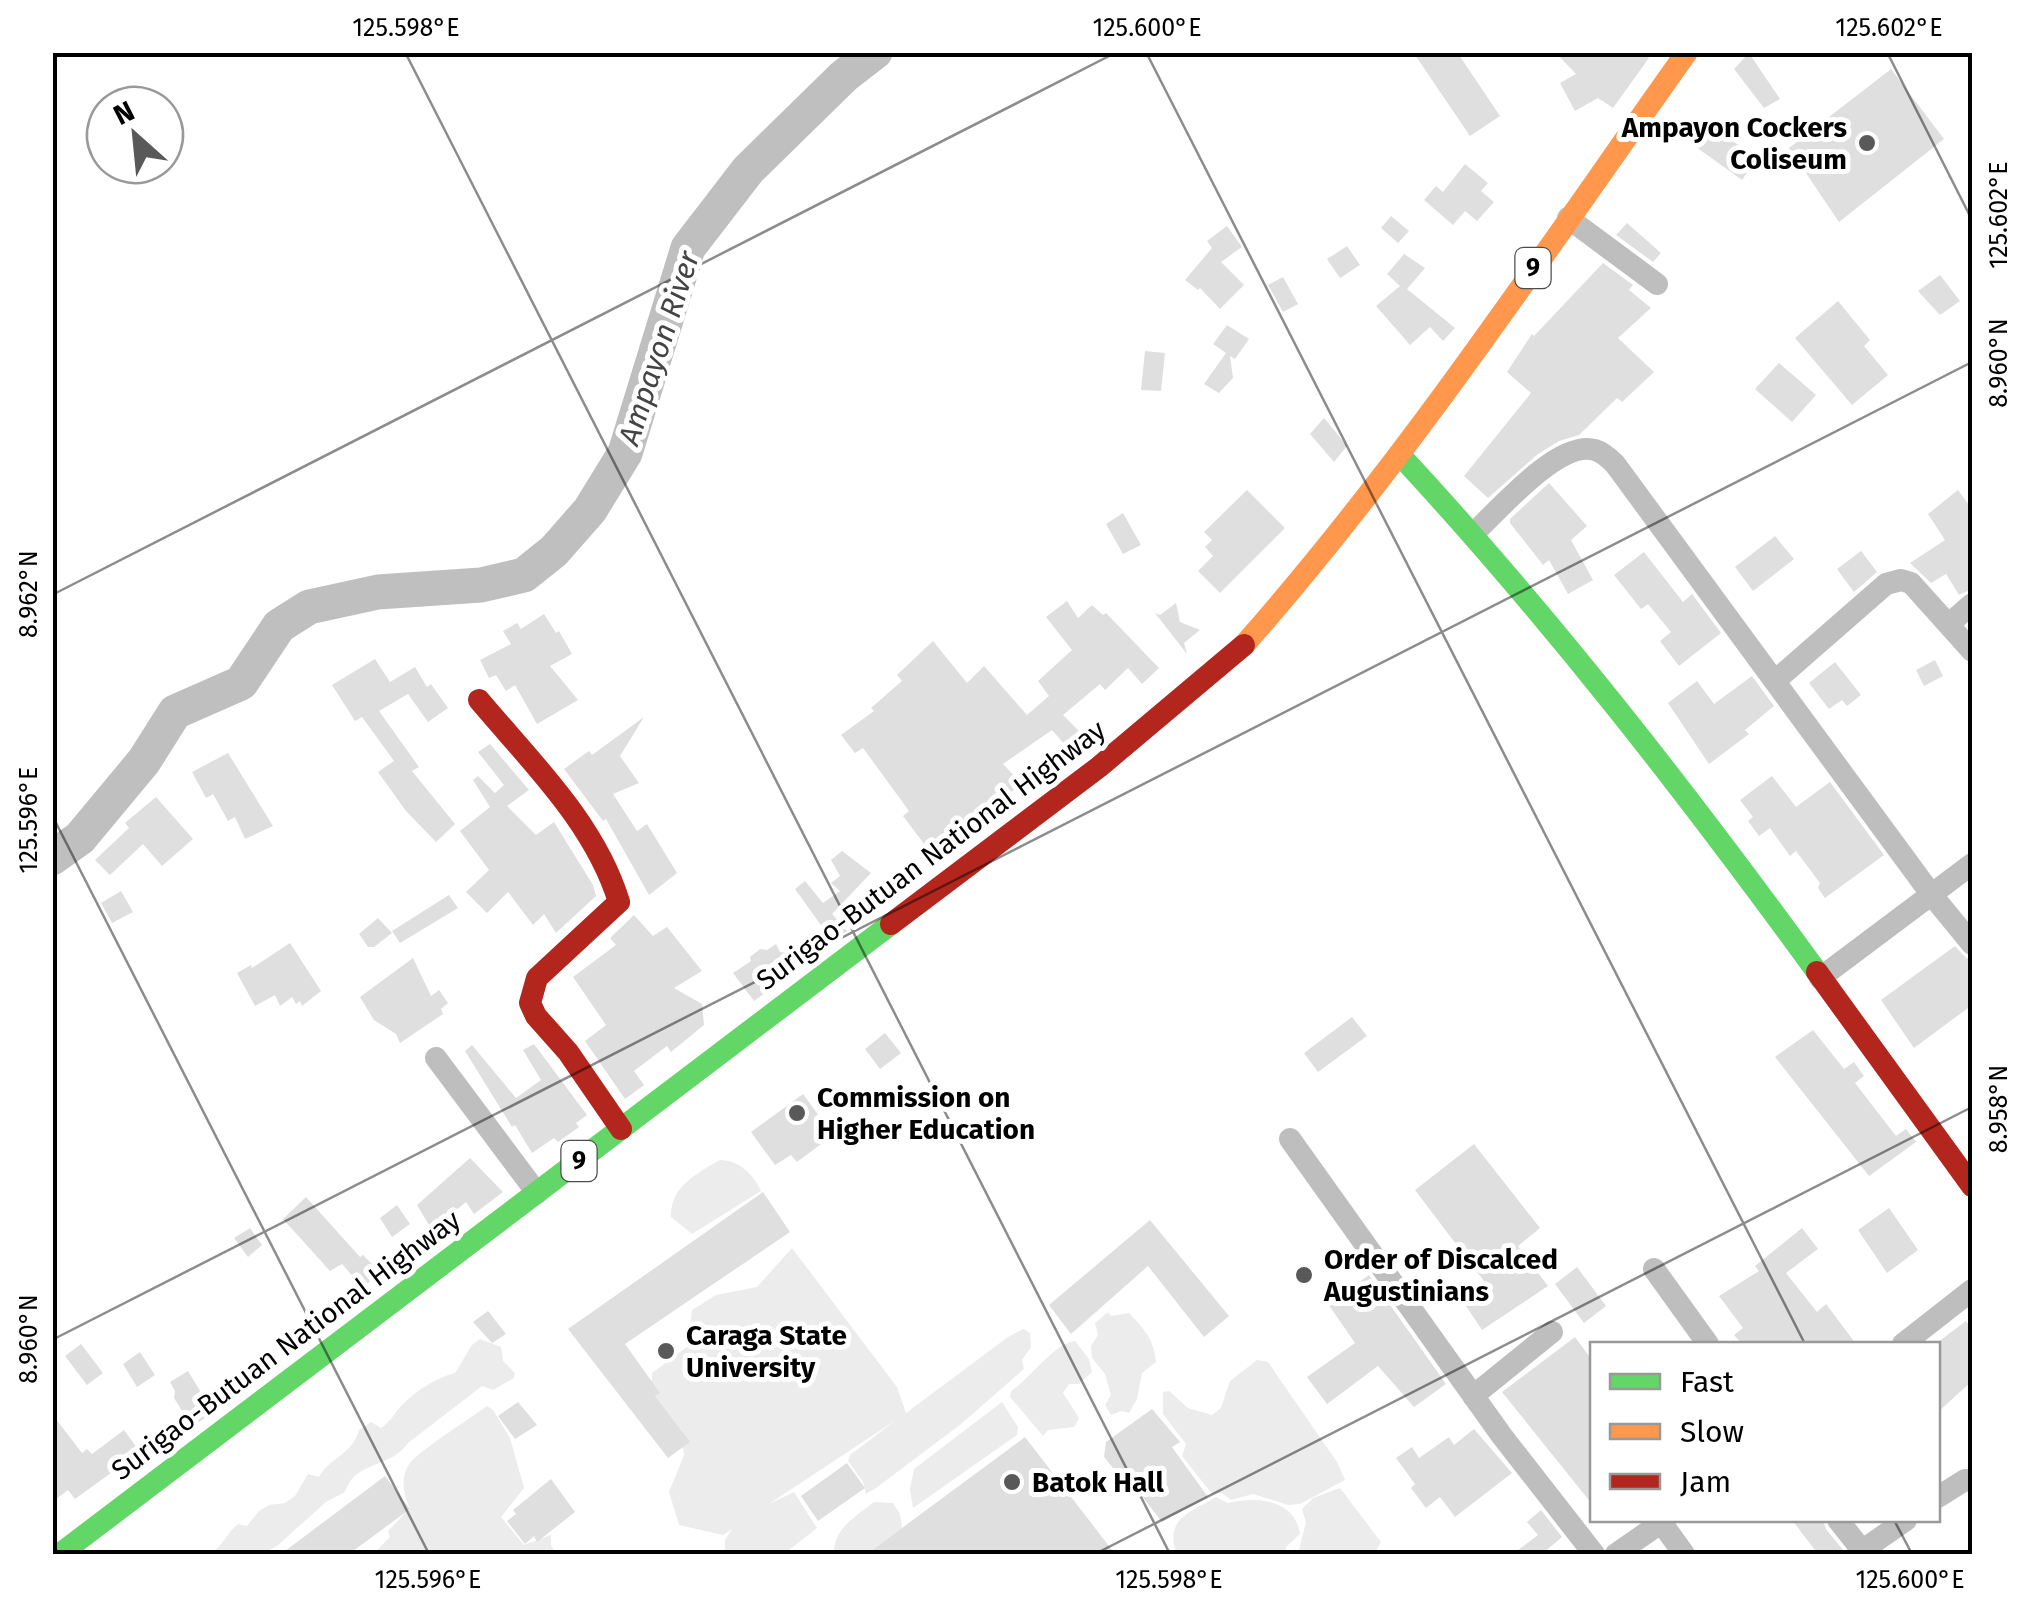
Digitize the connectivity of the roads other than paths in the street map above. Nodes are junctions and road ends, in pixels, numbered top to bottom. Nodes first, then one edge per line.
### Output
1 (1687, 52) edge
2 (1568, 218) junction
3 (1657, 284) dead end
4 (1400, 455) junction
5 (1474, 534) junction
6 (1972, 604) edge
7 (1950, 623) junction
8 (1972, 651) edge
9 (1775, 681) junction
10 (479, 700) dead end
11 (1972, 864) edge
12 (1931, 894) junction
13 (1972, 944) edge
14 (1820, 978) junction
15 (436, 1058) dead end
16 (621, 1129) junction
17 (1290, 1139) dead end
18 (1972, 1186) edge
19 (536, 1193) junction
20 (1654, 1268) dead end
21 (1972, 1290) edge
22 (1552, 1332) dead end
23 (1707, 1342) edge
24 (1905, 1342) edge
25 (1473, 1396) junction
26 (1972, 1481) edge
27 (1940, 1495) edge
28 (1662, 1522) edge
29 (1664, 1522) edge
30 (1839, 1522) edge
31 (1903, 1522) edge
32 (1861, 1553) edge
33 (60, 1554) edge
34 (1594, 1554) edge
35 (1616, 1554) edge
36 (1684, 1554) edge

1 - 2 main road, Surigao-Butuan National Highway / 9
2 - 3 street
2 - 4 main road, Surigao-Butuan National Highway / 9
4 - 5 main road
4 - 16 main road, Surigao-Butuan National Highway / 9
5 - 9 street
5 - 14 main road
6 - 7 street
7 - 8 street
7 - 9 street
9 - 12 street
10 - 16 main road
11 - 12 street
12 - 13 street
12 - 14 street
14 - 18 main road
15 - 19 street
16 - 19 main road, Surigao-Butuan National Highway / 9
17 - 25 street
19 - 33 main road, Surigao-Butuan National Highway / 9
20 - 23 street
21 - 24 street
22 - 25 street
25 - 34 street
26 - 27 street
28 - 35 street
29 - 36 street
30 - 32 street
31 - 32 street

